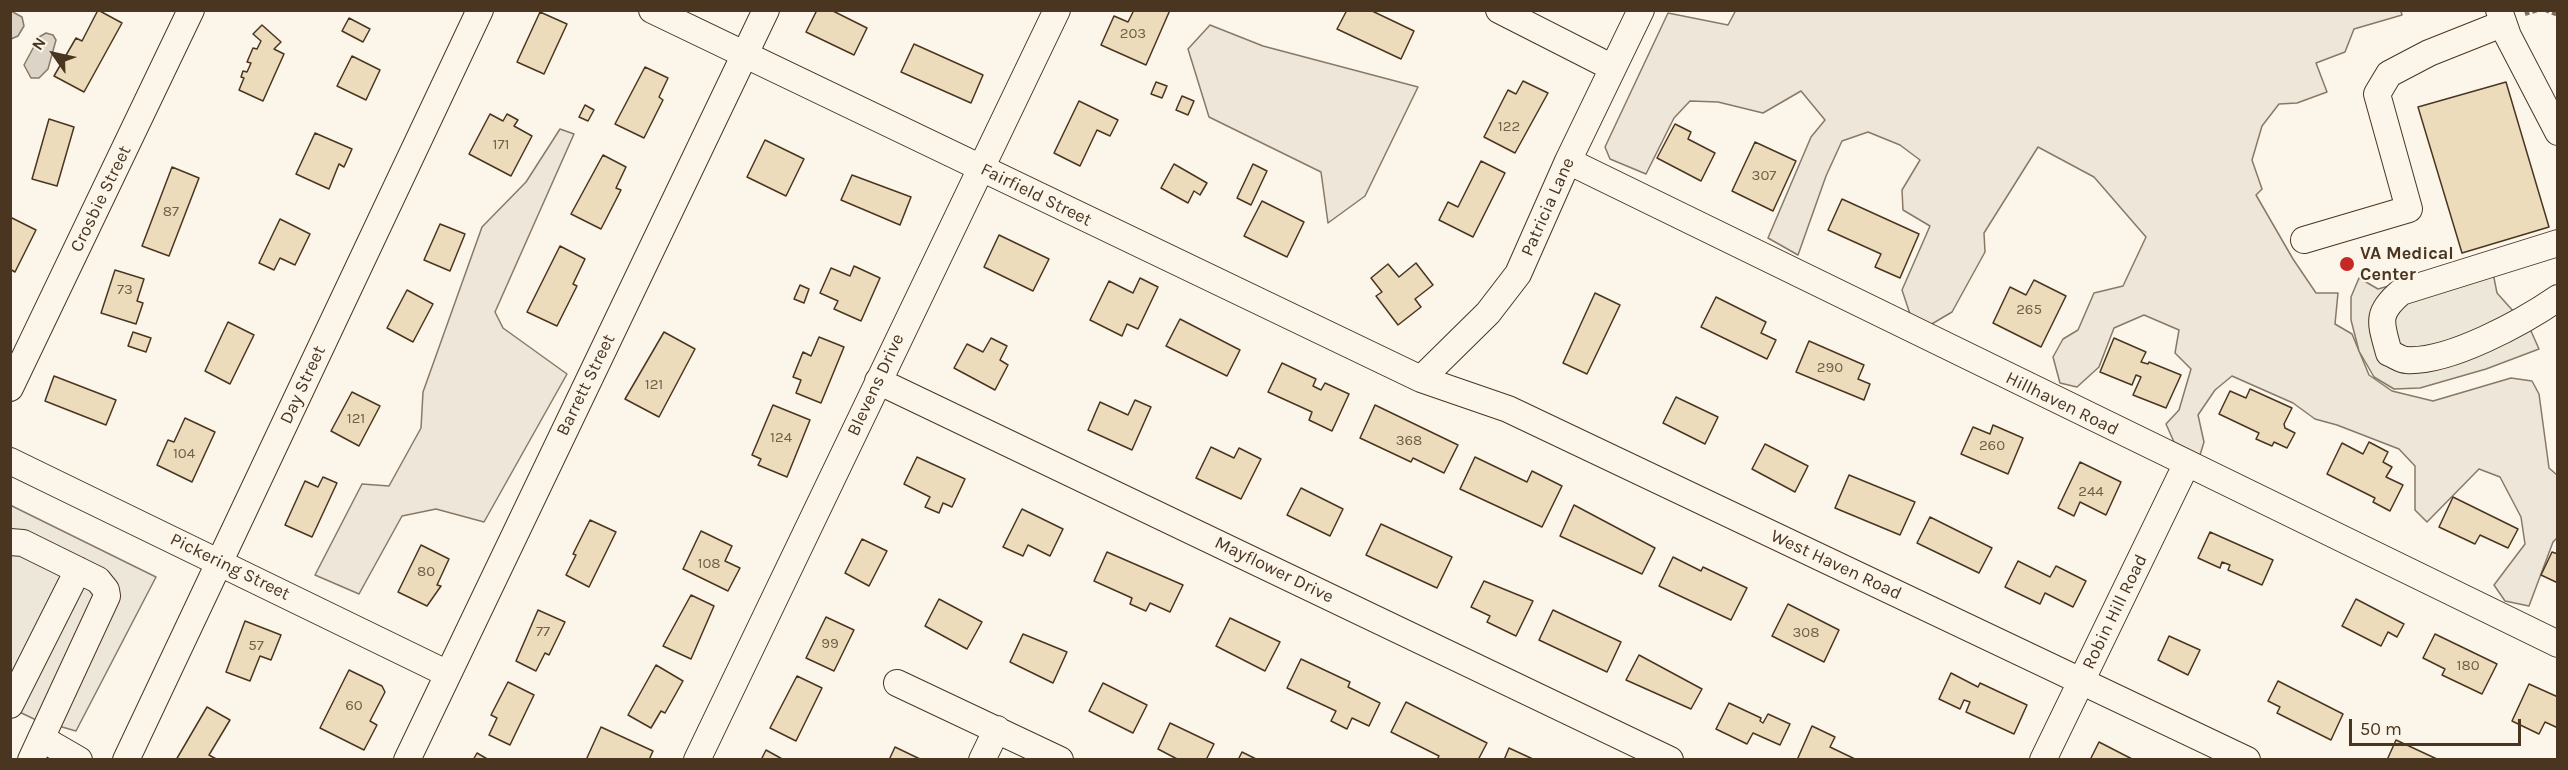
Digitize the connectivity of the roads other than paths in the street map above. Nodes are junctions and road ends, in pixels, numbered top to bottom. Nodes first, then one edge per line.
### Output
1 (191, 10) edge
2 (480, 10) edge
3 (652, 10) edge
4 (766, 10) edge
5 (1057, 10) edge
6 (1499, 10) edge
7 (1641, 10) edge
8 (2500, 17) edge
9 (744, 55) junction
10 (1613, 68) junction
11 (2547, 86) edge
12 (2558, 132) edge
13 (1569, 161) junction
14 (980, 168) junction
15 (2304, 240) dead end
16 (2558, 243) edge
17 (2555, 304) edge
18 (1421, 379) junction
19 (878, 381) junction
20 (10, 388) edge
21 (10, 461) edge
22 (2187, 465) junction
23 (10, 542) edge
24 (220, 562) junction
25 (78, 570) junction
26 (2558, 644) edge
27 (448, 674) junction
28 (2081, 681) junction
29 (897, 682) dead end
30 (10, 705) edge
31 (997, 729) junction
32 (36, 749) edge
33 (79, 759) edge
34 (126, 759) edge
35 (407, 759) edge
36 (697, 759) edge
37 (982, 759) edge
38 (1060, 759) edge
39 (1670, 759) edge
40 (2043, 759) edge
41 (2247, 759) edge

1 - 20 street, Crosbie Street
2 - 24 street, Day Street
3 - 9 street, Fairfield Street
4 - 9 street, Barrett Street
5 - 14 street, Blevens Drive
6 - 10 street
7 - 10 street, Patricia Lane
8 - 11 street
8 - 15 street
9 - 14 street, Fairfield Street
9 - 27 street, Barrett Street
10 - 13 street, Patricia Lane
11 - 12 street
13 - 18 street, Patricia Lane
13 - 22 street, Hillhaven Road
14 - 18 street, Fairfield Street
14 - 19 street, Blevens Drive
16 - 17 street
18 - 28 street, West Haven Road
19 - 36 street, Blevens Drive
19 - 39 street, Mayflower Drive
21 - 24 street, Pickering Street
22 - 26 street, Hillhaven Road
22 - 28 street, Robin Hill Road
23 - 25 street
24 - 27 street, Pickering Street
24 - 34 street, Day Street
25 - 30 street
25 - 32 street
27 - 35 street, Barrett Street
28 - 40 street, Robin Hill Road
28 - 41 street, West Haven Road
29 - 31 street
31 - 37 street
31 - 38 street
32 - 33 street

